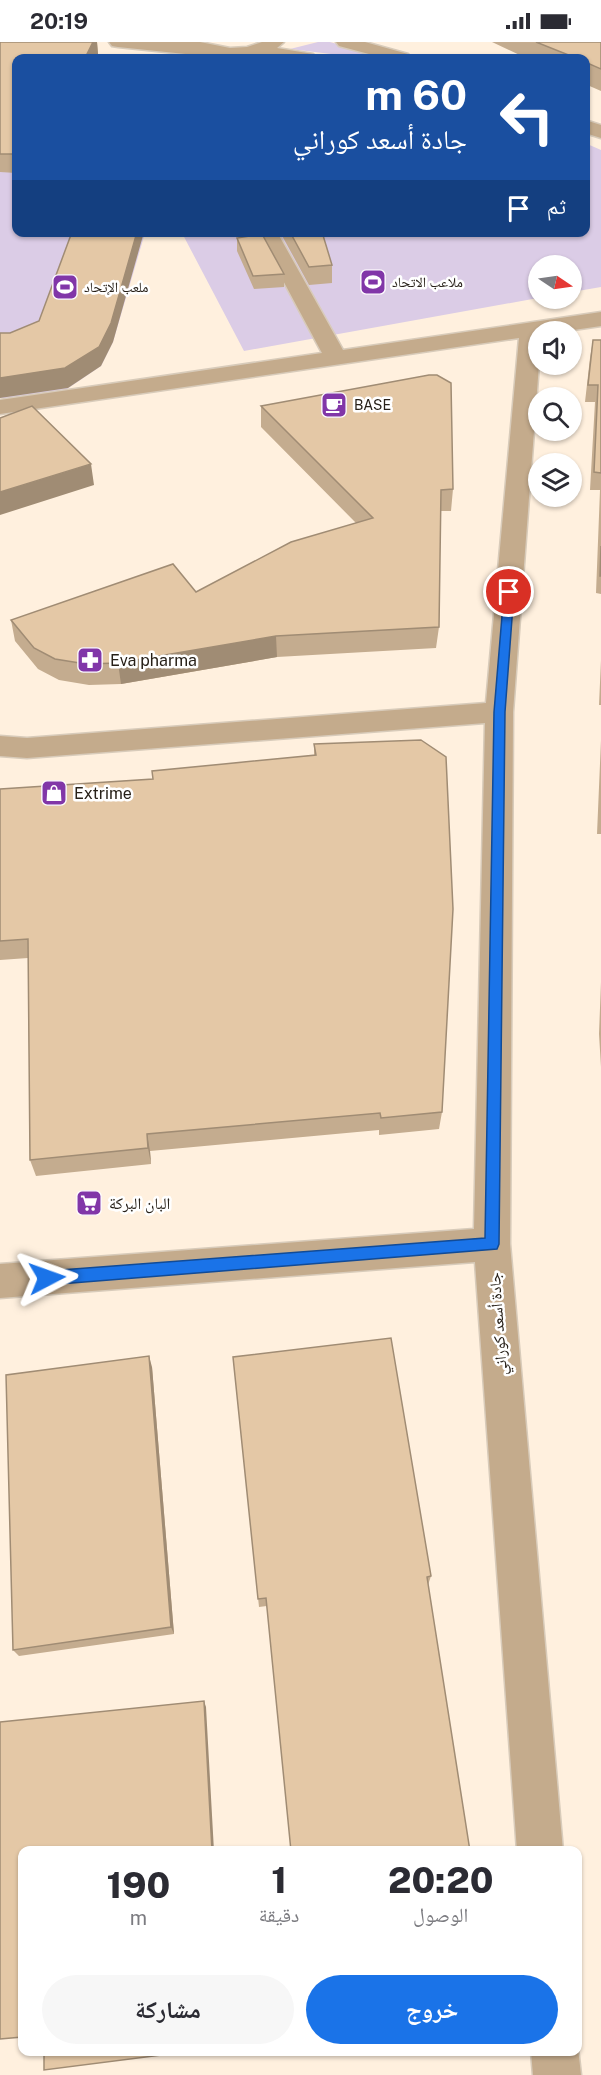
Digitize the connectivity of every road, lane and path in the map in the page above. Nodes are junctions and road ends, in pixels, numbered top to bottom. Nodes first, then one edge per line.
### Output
1 (118, 42) edge
2 (275, 42) edge
3 (345, 42) edge
4 (193, 45) edge
5 (254, 50) junction
6 (280, 54) edge
7 (388, 54) edge
8 (270, 237) edge
9 (601, 319) edge
10 (582, 322) edge
11 (528, 329) edge
12 (336, 358) junction
13 (528, 365) edge
14 (0, 407) edge
15 (499, 712) junction
16 (0, 746) edge
17 (492, 1244) junction
18 (0, 1281) edge
19 (540, 1846) edge
20 (555, 2056) edge
21 (557, 2075) edge

1 - 4 street
2 - 5 street
3 - 7 street
4 - 5 street
5 - 6 street
8 - 12 street
9 - 10 street
11 - 12 street
12 - 14 street
13 - 15 street, جادة أسعد كوراني
15 - 16 street
15 - 17 street, جادة أسعد كوراني
17 - 18 street
17 - 19 street, جادة أسعد كوراني
20 - 21 street

